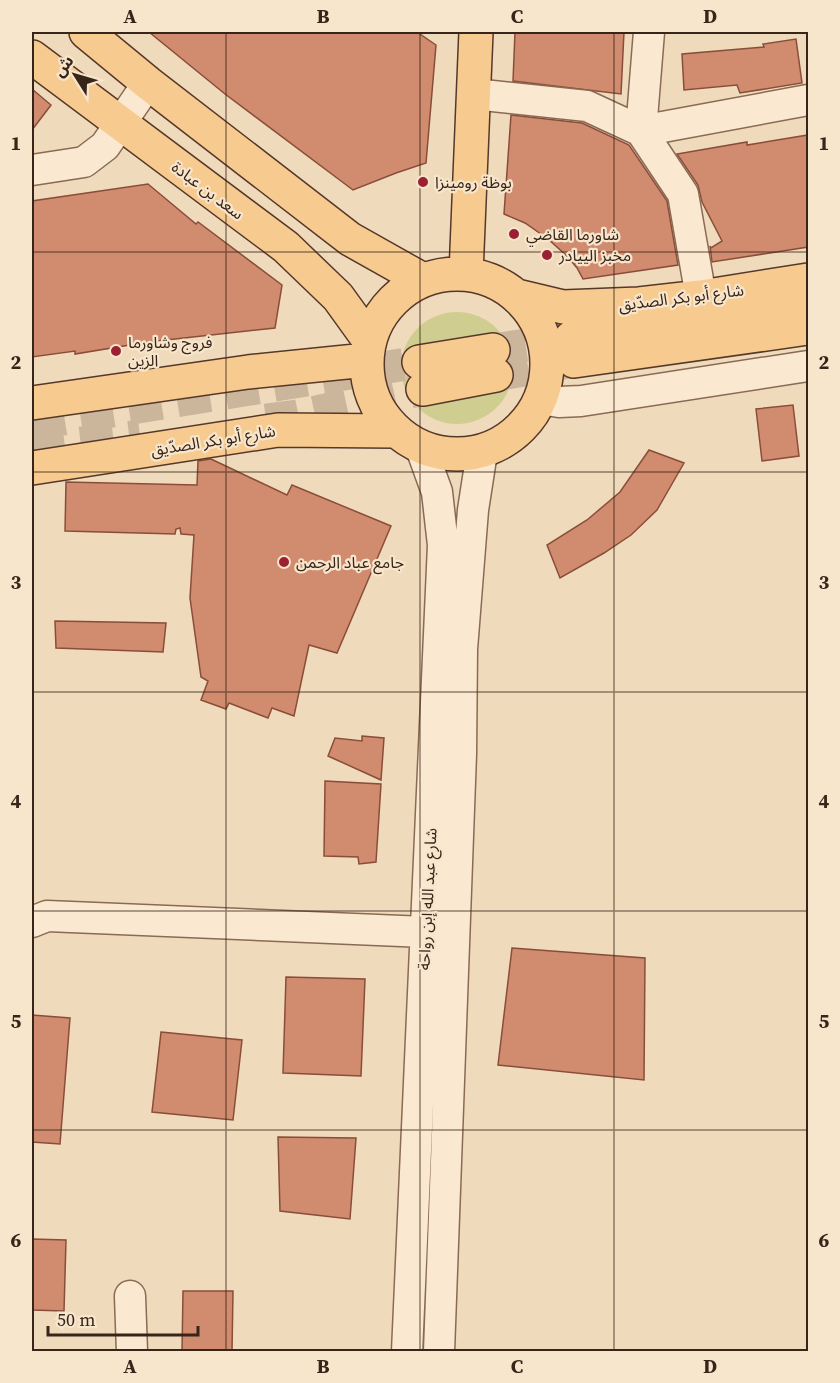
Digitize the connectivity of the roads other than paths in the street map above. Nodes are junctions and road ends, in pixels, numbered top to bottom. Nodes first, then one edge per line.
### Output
1 (86, 32) edge
2 (649, 32) edge
3 (470, 37) edge
4 (32, 57) edge
5 (148, 83) junction
6 (474, 94) junction
7 (808, 100) edge
8 (119, 124) junction
9 (641, 131) junction
10 (32, 170) edge
11 (466, 274) junction
12 (423, 280) junction
13 (808, 280) edge
14 (518, 296) junction
15 (701, 297) junction
16 (808, 304) edge
17 (808, 328) edge
18 (368, 350) junction
19 (494, 362) tunnel mouth
20 (808, 366) edge
21 (421, 375) tunnel mouth
22 (541, 399) junction
23 (32, 403) edge
24 (408, 440) junction
25 (482, 452) junction
26 (32, 468) edge
27 (32, 922) edge
28 (425, 932) junction
29 (130, 1296) dead end
30 (132, 1352) edge
31 (406, 1352) edge
32 (439, 1352) edge

1 - 5 main road
2 - 9 street
3 - 6 main road
4 - 8 main road, سعد بن عبادة
5 - 8 street
5 - 12 main road
6 - 9 street
6 - 11 main road
7 - 9 street
8 - 10 street
8 - 18 main road, سعد بن عبادة
9 - 15 street
11 - 12 main road
11 - 14 main road
12 - 18 main road
13 - 15 main road, شارع أبو بكر الصدّيق
14 - 15 main road, شارع أبو بكر الصدّيق
14 - 22 main road
16 - 17 main road
18 - 23 main road
18 - 24 main road
19 - 21 main road
20 - 22 street
22 - 25 main road
24 - 25 main road
24 - 26 main road, شارع أبو بكر الصدّيق
24 - 28 street, شارع عبد الله إبن رواحة
25 - 32 street, شارع عبد الله إبن رواحة
27 - 28 street
28 - 31 street, شارع عبد الله إبن رواحة
29 - 30 street

